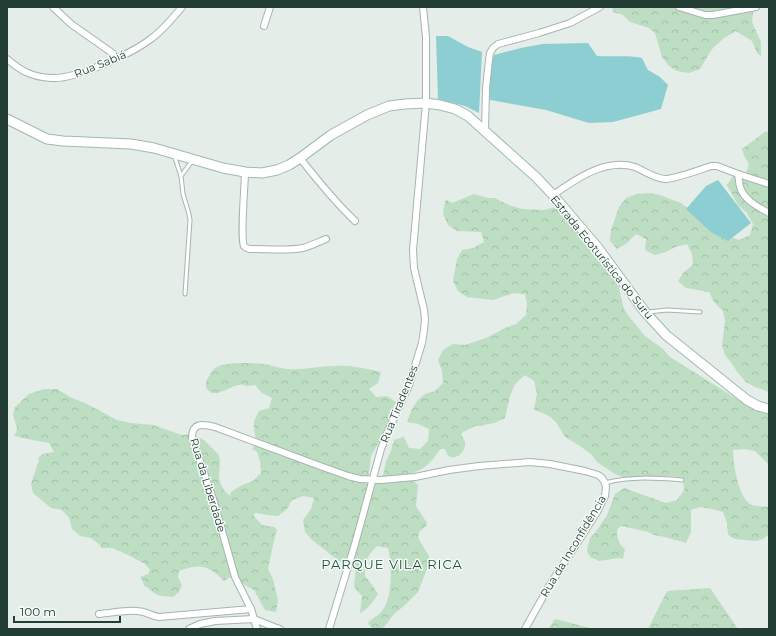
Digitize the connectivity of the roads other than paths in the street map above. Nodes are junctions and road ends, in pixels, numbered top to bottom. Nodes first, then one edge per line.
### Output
1 (53, 7) edge
2 (182, 7) edge
3 (270, 7) edge
4 (423, 7) edge
5 (600, 7) edge
6 (679, 7) edge
7 (756, 7) edge
8 (264, 26) dead end
9 (118, 57) junction
10 (7, 59) edge
11 (426, 103) junction
12 (7, 119) edge
13 (485, 130) junction
14 (174, 154) junction
15 (300, 158) junction
16 (194, 159) junction
17 (245, 172) junction
18 (738, 174) junction
19 (181, 176) junction
20 (769, 184) edge
21 (553, 195) junction
22 (769, 213) edge
23 (355, 221) dead end
24 (326, 239) dead end
25 (185, 294) dead end
26 (645, 312) junction
27 (700, 312) dead end
28 (769, 410) edge
29 (373, 480) junction
30 (682, 480) dead end
31 (605, 483) junction
32 (251, 609) junction
33 (99, 614) dead end
34 (254, 619) junction
35 (189, 629) edge
36 (257, 629) edge
37 (280, 629) edge
38 (329, 629) edge
39 (525, 629) edge

1 - 9 street
2 - 9 street, Rua Sabiá
3 - 8 street
4 - 11 street, Rua Tiradentes
5 - 13 street
6 - 7 street
9 - 10 street, Rua Sabiá
11 - 13 main road, Estrada Ecoturística do Suru
11 - 15 main road, Estrada Ecoturística do Suru
11 - 29 street, Rua Tiradentes
12 - 14 main road, Estrada Ecoturística do Suru
13 - 21 main road, Estrada Ecoturística do Suru
14 - 16 main road, Estrada Ecoturística do Suru
14 - 19 lane
15 - 17 main road, Estrada Ecoturística do Suru
15 - 23 street
16 - 17 main road, Estrada Ecoturística do Suru
16 - 19 lane
17 - 24 street
18 - 20 street
18 - 21 street
18 - 22 street
19 - 25 lane
21 - 26 main road, Estrada Ecoturística do Suru
26 - 27 lane
26 - 28 main road, Estrada Ecoturística do Suru
29 - 31 street, Rua da Inconfidência
29 - 32 street, Rua da Liberdade
29 - 38 street, Rua Tiradentes
30 - 31 lane
31 - 39 street, Rua da Inconfidência
32 - 33 street
32 - 34 street, Rua da Liberdade
34 - 35 street
34 - 36 street, Rua da Liberdade
34 - 37 street

